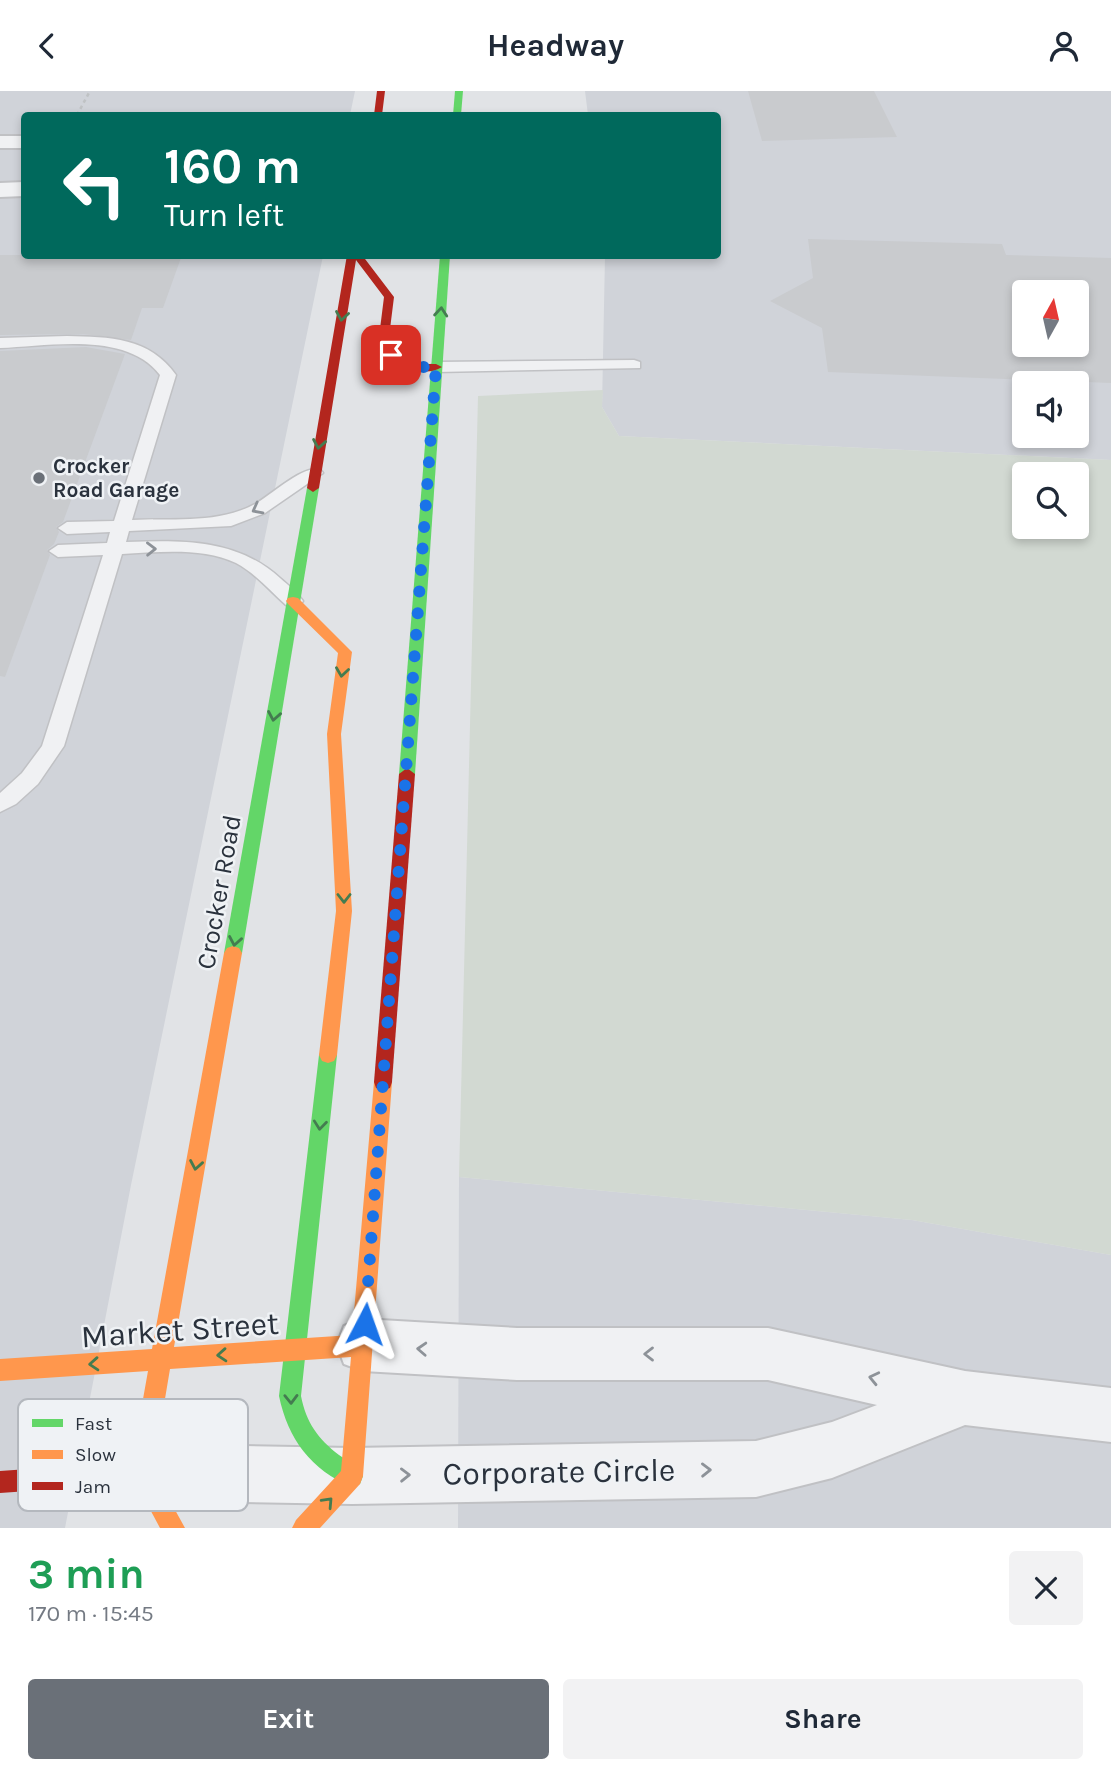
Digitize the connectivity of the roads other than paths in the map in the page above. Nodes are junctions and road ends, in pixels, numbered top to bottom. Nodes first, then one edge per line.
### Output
1 (382, 91) edge
2 (459, 91) edge
3 (378, 112) edge
4 (457, 112) edge
5 (0, 142) edge
6 (21, 142) edge
7 (21, 189) edge
8 (0, 190) edge
9 (351, 259) edge
10 (360, 259) edge
11 (444, 259) edge
12 (0, 343) edge
13 (634, 365) dead end
14 (436, 367) junction
15 (314, 473) junction
16 (122, 527) junction
17 (67, 528) dead end
18 (114, 550) junction
19 (58, 551) dead end
20 (293, 601) junction
21 (0, 804) edge
22 (363, 1345) junction
23 (295, 1351) junction
24 (162, 1359) junction
25 (0, 1370) edge
26 (965, 1398) junction
27 (155, 1399) edge
28 (1111, 1415) edge
29 (248, 1474) edge
30 (352, 1476) junction
31 (18, 1481) edge
32 (0, 1482) edge
33 (163, 1511) edge
34 (173, 1528) edge
35 (304, 1528) edge

1 - 3 main road
2 - 4 main road
5 - 6 street
7 - 8 street
9 -> 15 main road, Crocker Road
10 - 14 main road
14 -> 11 main road
12 - 16 lane
13 - 14 lane
14 - 22 main road
15 -> 16 lane
15 - 20 main road, Crocker Road
16 - 17 lane
16 - 18 lane
18 - 19 lane
18 -> 20 lane
18 - 21 lane
20 -> 23 main road
20 -> 24 main road, Crocker Road
22 - 23 main road, Market Street
26 -> 22 street, Corporate Circle
22 - 30 main road
23 -> 24 main road, Market Street
23 -> 30 main road
24 -> 25 main road, Market Street
24 - 27 main road, Crocker Road
26 - 28 street, Corporate Circle
30 -> 26 street, Corporate Circle
29 - 30 street, Corporate Circle
35 -> 30 main road
31 - 32 main road
33 - 34 main road

